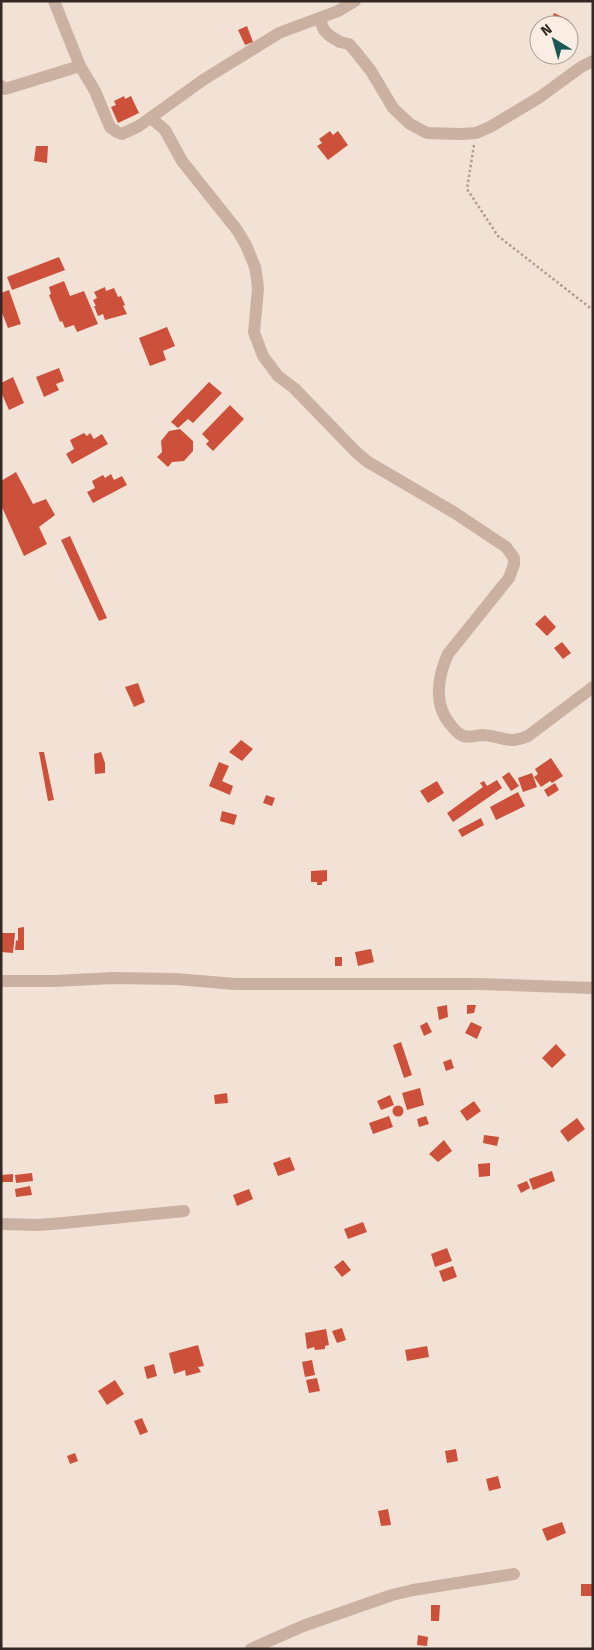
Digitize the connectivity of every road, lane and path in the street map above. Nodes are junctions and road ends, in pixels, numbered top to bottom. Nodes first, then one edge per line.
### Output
1 (54, 1) edge
2 (355, 1) edge
3 (318, 18) junction
4 (593, 62) edge
5 (80, 66) junction
6 (1, 86) edge
7 (151, 118) junction
8 (476, 133) junction
9 (593, 310) edge
10 (593, 687) edge
11 (1, 981) edge
12 (593, 988) edge
13 (184, 1211) dead end
14 (1, 1224) edge
15 (514, 1574) dead end
16 (251, 1649) edge

1 - 5 street
2 - 3 street
3 - 7 street
3 - 8 street
4 - 8 street
5 - 6 street
5 - 7 street
7 - 10 street
8 - 9 path
11 - 12 street
13 - 14 street
15 - 16 street

